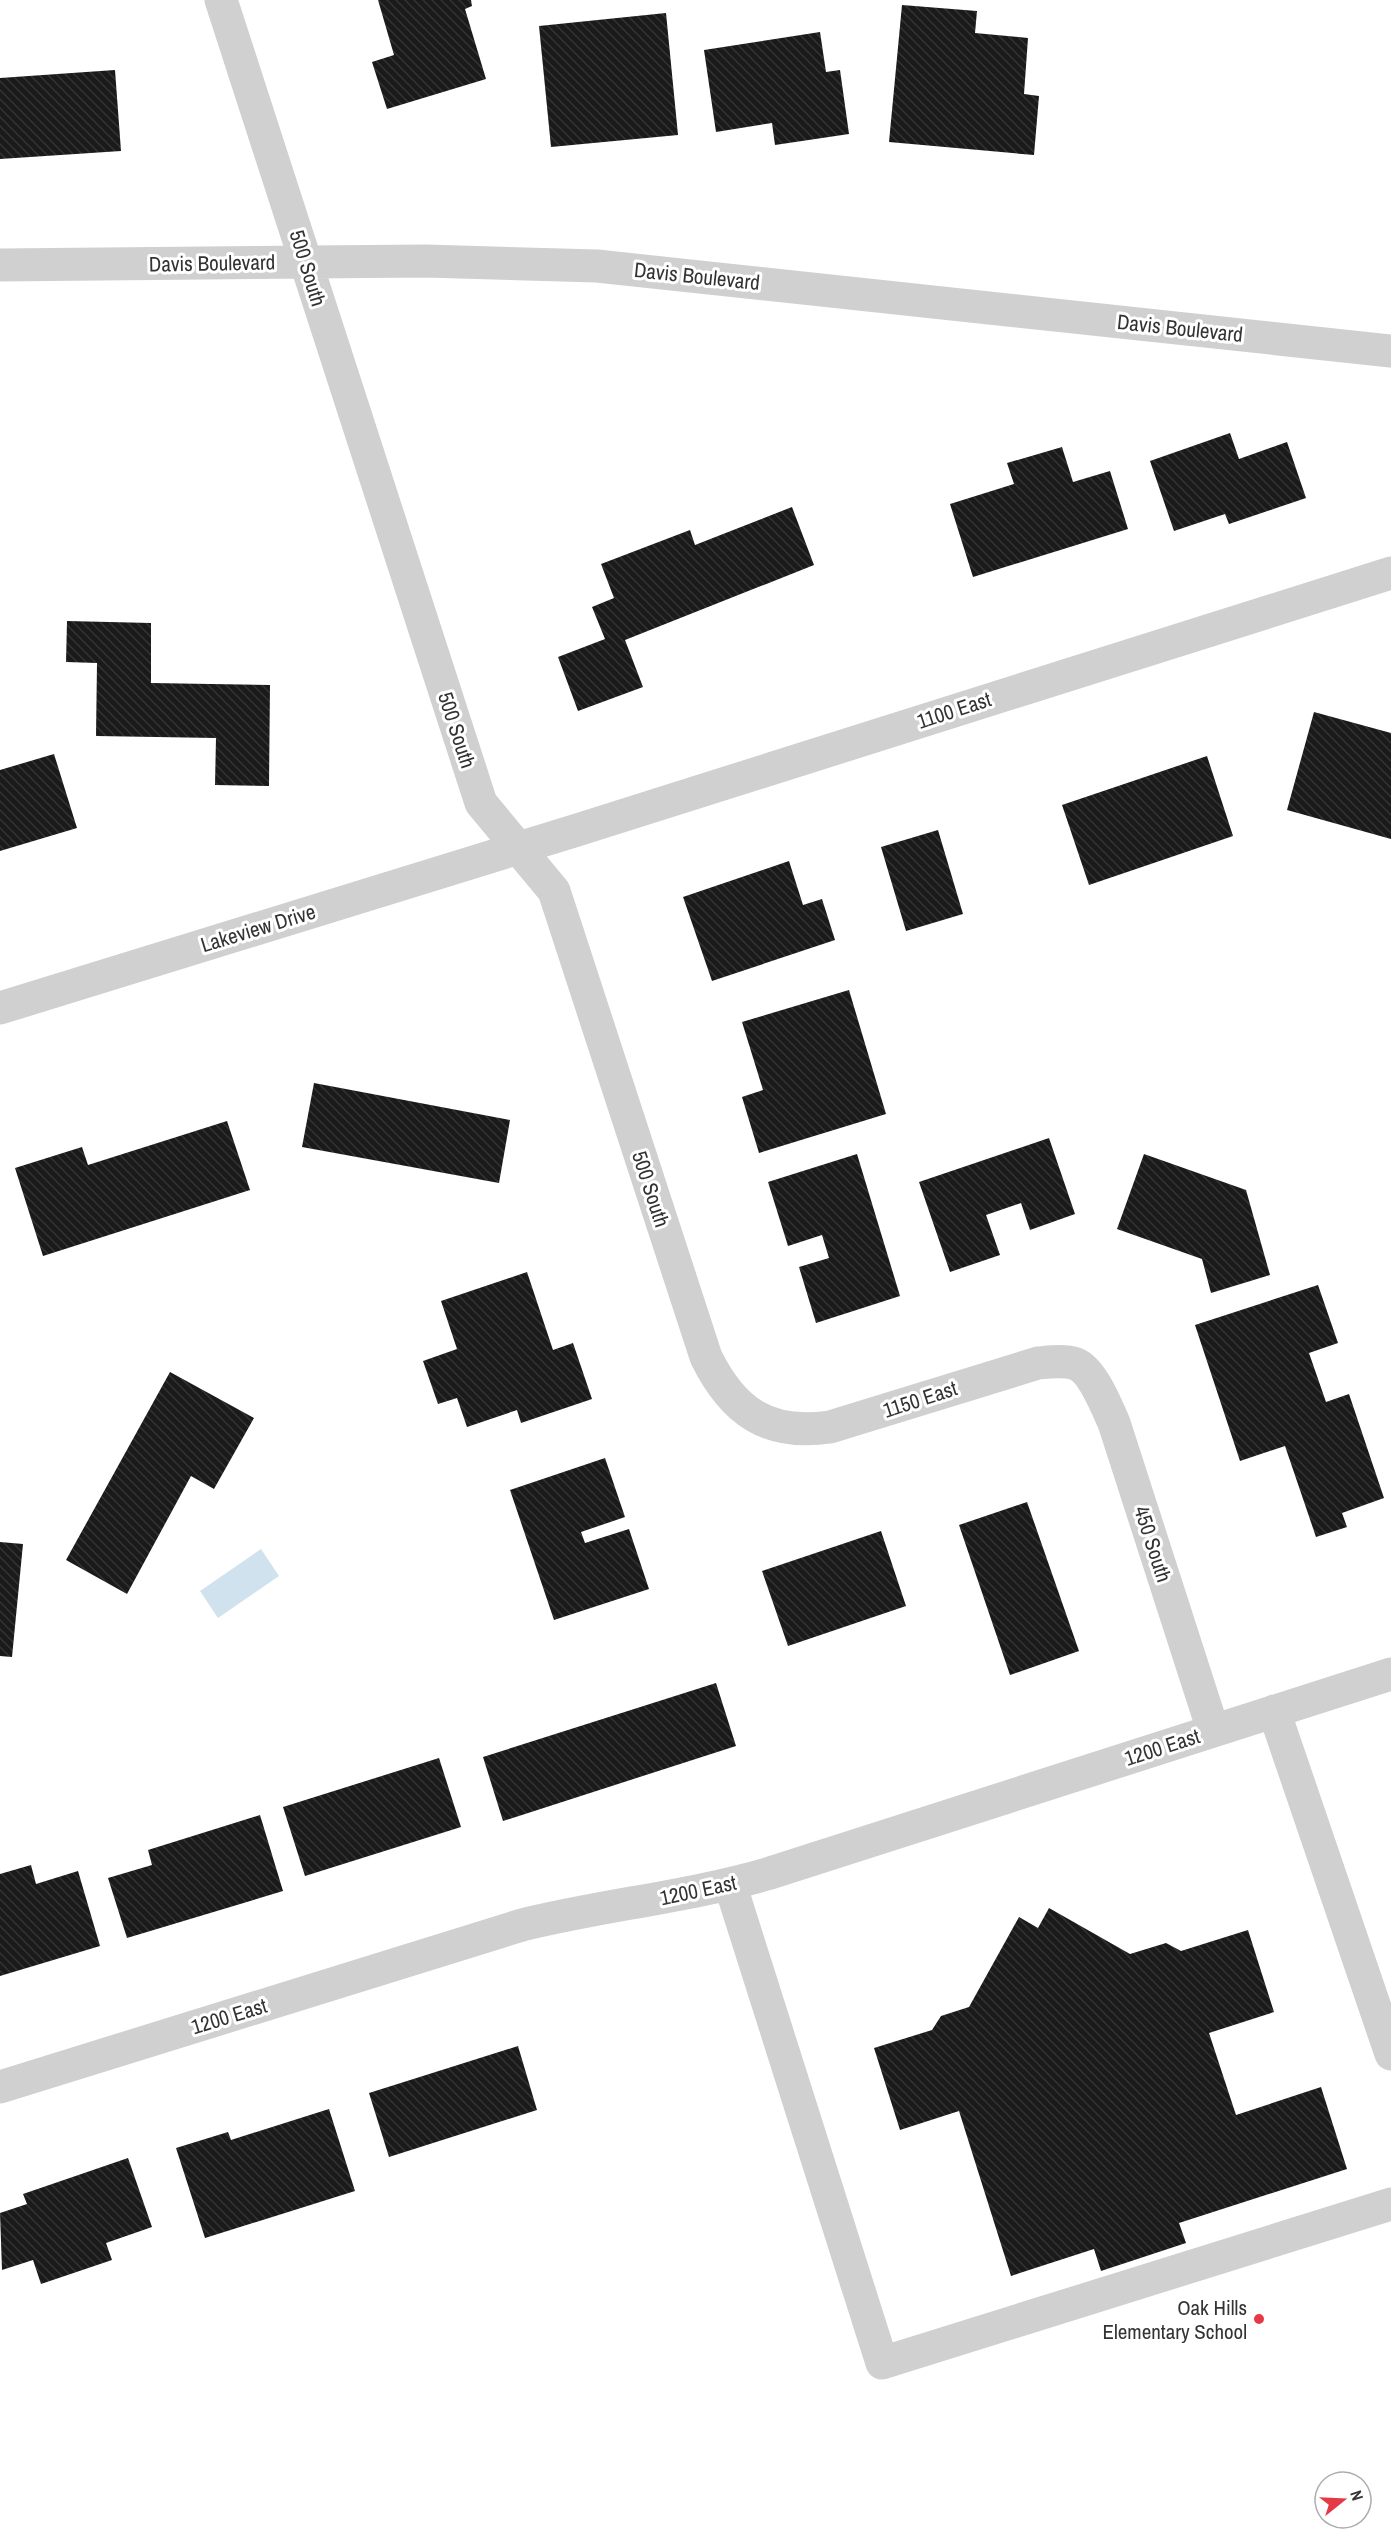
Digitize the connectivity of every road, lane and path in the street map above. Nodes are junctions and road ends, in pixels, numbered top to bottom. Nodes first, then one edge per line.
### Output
1 (221, 0) edge
2 (307, 262) junction
3 (0, 265) edge
4 (1391, 351) edge
5 (1391, 573) edge
6 (517, 849) junction
7 (0, 1008) edge
8 (1078, 1365) joint
9 (762, 1421) joint
10 (1391, 1674) edge
11 (1274, 1711) junction
12 (1214, 1730) junction
13 (730, 1884) junction
14 (1391, 2054) edge
15 (0, 2087) edge
16 (1391, 2204) edge

1 - 2 street, 500 South
2 - 3 street, Davis Boulevard
2 - 4 street, Davis Boulevard
2 - 6 street, 500 South
5 - 6 street, 1100 East
6 - 7 street, Lakeview Drive
6 - 9 street, 500 South
8 - 9 street, 1150 East
8 - 12 street, 450 South
10 - 11 street, 1200 East
11 - 12 street, 1200 East
11 - 14 street
12 - 13 street, 1200 East
13 - 15 street, 1200 East
13 - 16 street

